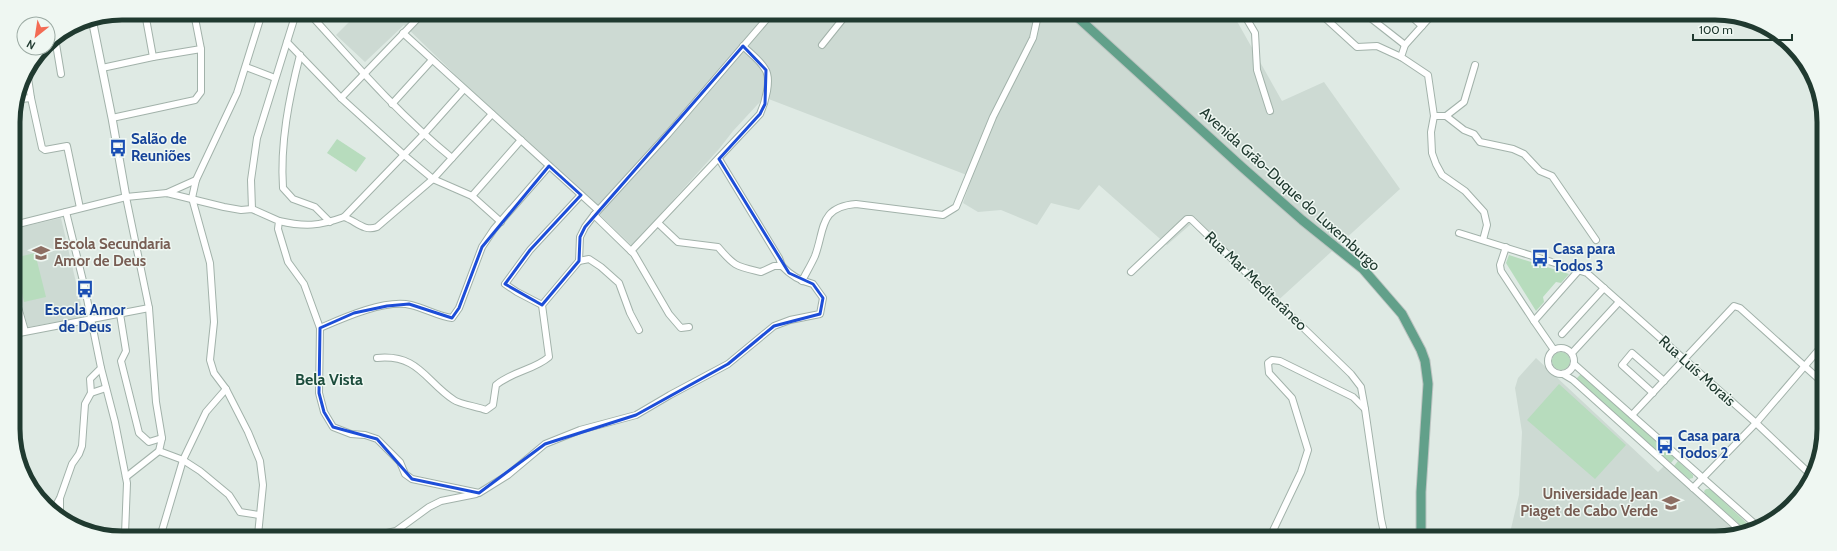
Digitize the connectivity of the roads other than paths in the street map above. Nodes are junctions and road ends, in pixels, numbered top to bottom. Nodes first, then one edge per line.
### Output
1 (146, 20) edge
2 (196, 20) edge
3 (260, 20) edge
4 (294, 20) edge
5 (315, 20) edge
6 (416, 20) edge
7 (766, 20) edge
8 (842, 20) edge
9 (1037, 20) edge
10 (1080, 20) edge
11 (1247, 20) edge
12 (1328, 20) edge
13 (1373, 20) edge
14 (1415, 20) edge
15 (1427, 20) edge
16 (93, 24) edge
17 (1422, 26) junction
18 (403, 33) junction
19 (287, 42) junction
20 (56, 44) edge
21 (822, 45) dead end
22 (1405, 45) junction
23 (743, 46) junction
24 (202, 49) junction
25 (300, 55) junction
26 (153, 57) junction
27 (1401, 57) junction
28 (432, 60) junction
29 (1475, 65) dead end
30 (246, 67) junction
31 (102, 68) junction
32 (61, 74) dead end
33 (364, 76) junction
34 (275, 78) junction
35 (29, 82) edge
36 (464, 89) junction
37 (31, 98) junction
38 (341, 98) junction
39 (23, 99) edge
40 (392, 104) junction
41 (1270, 111) dead end
42 (492, 114) junction
43 (1434, 116) junction
44 (1446, 116) junction
45 (112, 118) junction
46 (423, 135) junction
47 (520, 140) junction
48 (404, 155) junction
49 (452, 158) junction
50 (719, 158) junction
51 (550, 166) junction
52 (433, 179) junction
53 (196, 180) junction
54 (167, 193) junction
55 (581, 195) junction
56 (472, 196) junction
57 (126, 197) junction
58 (192, 198) junction
59 (80, 208) junction
60 (252, 209) junction
61 (66, 212) junction
62 (596, 213) junction
63 (344, 217) junction
64 (279, 221) junction
65 (330, 222) junction
66 (501, 222) junction
67 (658, 223) junction
68 (20, 224) edge
69 (1459, 232) dead end
70 (1483, 240) junction
71 (1596, 240) dead end
72 (1506, 247) junction
73 (631, 251) junction
74 (579, 261) junction
75 (782, 266) junction
76 (1579, 270) junction
77 (1131, 272) dead end
78 (802, 281) junction
79 (1604, 288) junction
80 (1619, 302) junction
81 (542, 305) junction
82 (149, 308) junction
83 (20, 314) edge
84 (120, 314) junction
85 (91, 319) junction
86 (1534, 321) junction
87 (689, 327) dead end
88 (320, 328) junction
89 (639, 330) dead end
90 (25, 332) junction
91 (20, 333) edge
92 (1562, 334) dead end
93 (1554, 350) junction
94 (1817, 351) edge
95 (1572, 354) junction
96 (377, 358) dead end
97 (1683, 359) junction
98 (1574, 364) junction
99 (1804, 366) junction
100 (101, 368) junction
101 (1563, 374) junction
102 (1817, 377) edge
103 (1664, 381) junction
104 (106, 388) junction
105 (226, 389) junction
106 (91, 393) junction
107 (1653, 393) junction
108 (1365, 409) junction
109 (1632, 415) junction
110 (1756, 423) junction
111 (162, 438) junction
112 (159, 451) junction
113 (183, 460) junction
114 (1807, 472) edge
115 (126, 477) junction
116 (1703, 478) junction
117 (1693, 488) junction
118 (479, 493) junction
119 (60, 498) junction
120 (56, 507) edge
121 (60, 510) edge
122 (259, 515) junction
123 (1754, 523) edge
124 (1738, 528) edge
125 (125, 531) edge
126 (162, 531) edge
127 (258, 531) edge
128 (396, 531) edge
129 (1273, 531) edge
130 (1384, 531) edge
131 (1421, 531) edge

1 - 26 street
2 - 24 street
3 - 30 street
4 - 19 street
5 - 33 street
6 - 18 street
7 - 23 street
8 - 21 street
9 - 78 street
10 - 131 main road, Avenida Grão-Duque do Luxemburgo
11 - 41 street
12 - 27 street
13 - 22 street
14 - 17 street
15 - 17 street
16 - 31 street
17 - 22 street
18 - 28 street
18 - 33 street
19 - 25 street
19 - 34 street
20 - 32 street
22 - 27 street
23 - 50 street
23 - 62 street
24 - 26 street
24 - 45 street
25 - 38 street
25 - 65 street
26 - 31 street
27 - 43 street
28 - 36 street
28 - 40 street
29 - 44 street
30 - 34 street
30 - 53 street
31 - 45 street
33 - 38 street
33 - 40 street
34 - 60 street
35 - 37 street
36 - 42 street
36 - 46 street
37 - 39 street
37 - 59 street
38 - 48 street
40 - 46 street
42 - 47 street
42 - 49 street
43 - 44 street
43 - 70 street
44 - 71 street
45 - 57 street
46 - 48 street
46 - 49 street
47 - 51 street
47 - 56 street
48 - 52 street
48 - 63 street
49 - 52 street
50 - 67 street
50 - 75 street
51 - 55 street
51 - 66 street
52 - 56 street
52 - 63 street
53 - 54 street
53 - 58 street
54 - 57 street
54 - 58 street
55 - 62 street
55 - 81 street
56 - 66 street
57 - 59 street
57 - 82 street
58 - 60 street
58 - 105 street
59 - 61 street
60 - 64 street
61 - 68 street
61 - 85 street
62 - 73 street
62 - 74 street
63 - 65 street
64 - 65 street
64 - 88 street
66 - 88 street
67 - 73 street
67 - 75 street
69 - 70 street, Rua Luís Morais
70 - 72 street, Rua Luís Morais
72 - 76 street, Rua Luís Morais
72 - 86 street
73 - 87 street
74 - 81 street
74 - 89 street
75 - 78 street
76 - 79 street, Rua Luís Morais
76 - 86 street
77 - 108 street, Rua Mar Mediterâneo
78 - 118 street
79 - 80 street, Rua Luís Morais
79 - 92 street
80 - 95 street
80 - 97 street, Rua Luís Morais
81 - 96 street
82 - 84 street
82 - 111 street
83 - 90 street
84 - 85 street
84 - 111 street
85 - 90 street
85 - 100 street
86 - 93 street
88 - 118 street
90 - 91 street
93 - 95 street
93 - 101 street
94 - 99 street
95 - 98 street
97 - 99 street
97 - 103 street
97 - 110 street, Rua Luís Morais
98 - 101 street
98 - 109 street
99 - 102 street
99 - 110 street
100 - 104 street
100 - 106 street
101 - 117 street
103 - 107 street
103 - 107 street
104 - 106 street
104 - 115 street
105 - 113 street
105 - 122 street
106 - 119 street
107 - 109 street
108 - 129 street
108 - 130 street
109 - 116 street
110 - 114 street, Rua Luís Morais
110 - 116 street
111 - 112 street
112 - 113 street
112 - 115 street
113 - 122 street
113 - 126 street
115 - 125 street
116 - 117 street
116 - 123 street
117 - 124 street
118 - 128 street
119 - 120 street
119 - 121 street
122 - 127 street

